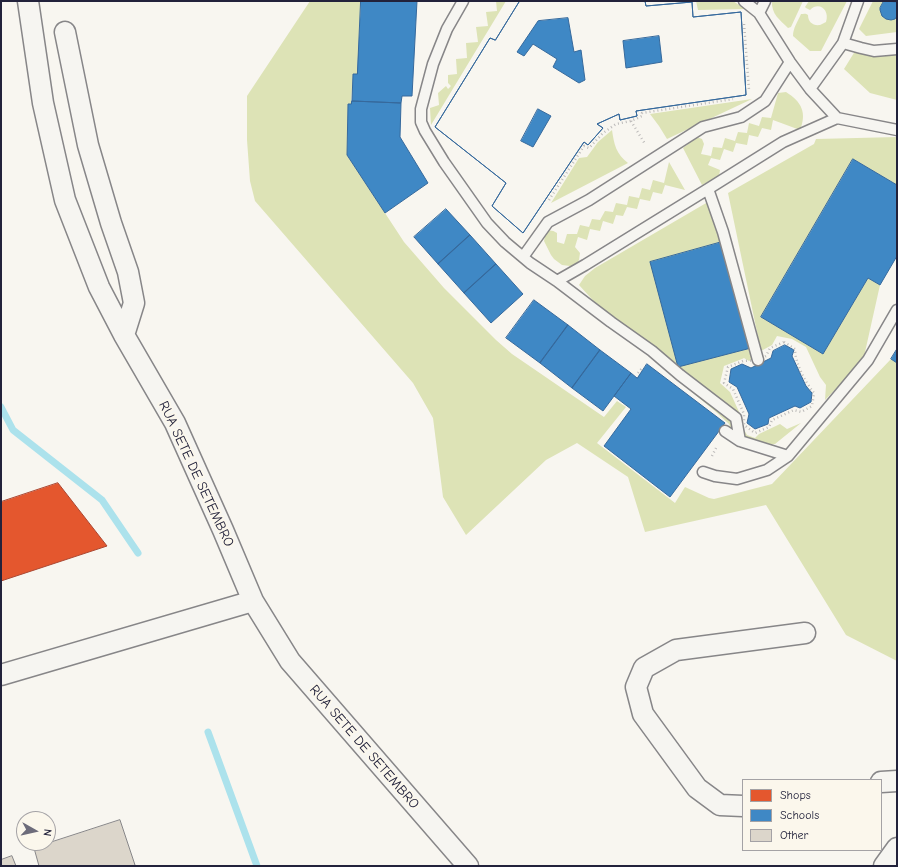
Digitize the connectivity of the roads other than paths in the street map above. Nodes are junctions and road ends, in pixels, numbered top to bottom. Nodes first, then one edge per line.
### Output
1 (28, 1) edge
2 (463, 1) edge
3 (744, 1) edge
4 (765, 1) edge
5 (858, 1) edge
6 (759, 13) junction
7 (65, 32) dead end
8 (843, 43) junction
9 (897, 49) edge
10 (790, 62) junction
11 (810, 89) junction
12 (837, 118) junction
13 (897, 130) edge
14 (708, 189) junction
15 (523, 257) junction
16 (557, 281) junction
17 (897, 310) edge
18 (124, 335) junction
19 (758, 360) road end
20 (725, 431) dead end
21 (740, 441) junction
22 (788, 456) junction
23 (703, 472) dead end
24 (254, 601) junction
25 (806, 633) dead end
26 (1, 675) edge
27 (897, 781) edge
28 (882, 782) edge
29 (742, 806) edge
30 (897, 848) edge
31 (468, 866) edge
32 (884, 866) edge

1 - 18 street, RUA SETE DE SETEMBRO
2 - 15 lane
3 - 6 lane
4 - 6 lane
5 - 8 lane
6 - 10 lane
7 - 18 street
8 - 9 lane
8 - 11 lane
10 - 11 lane
10 - 15 lane
11 - 12 lane
12 - 13 lane
12 - 14 lane
14 - 16 lane
14 - 19 lane
15 - 16 lane
16 - 21 lane
17 - 22 lane
18 - 24 street, RUA SETE DE SETEMBRO
20 - 21 lane
21 - 22 lane
22 - 23 lane
24 - 26 street
24 - 31 street, RUA SETE DE SETEMBRO
25 - 29 street
27 - 28 street
30 - 32 street

